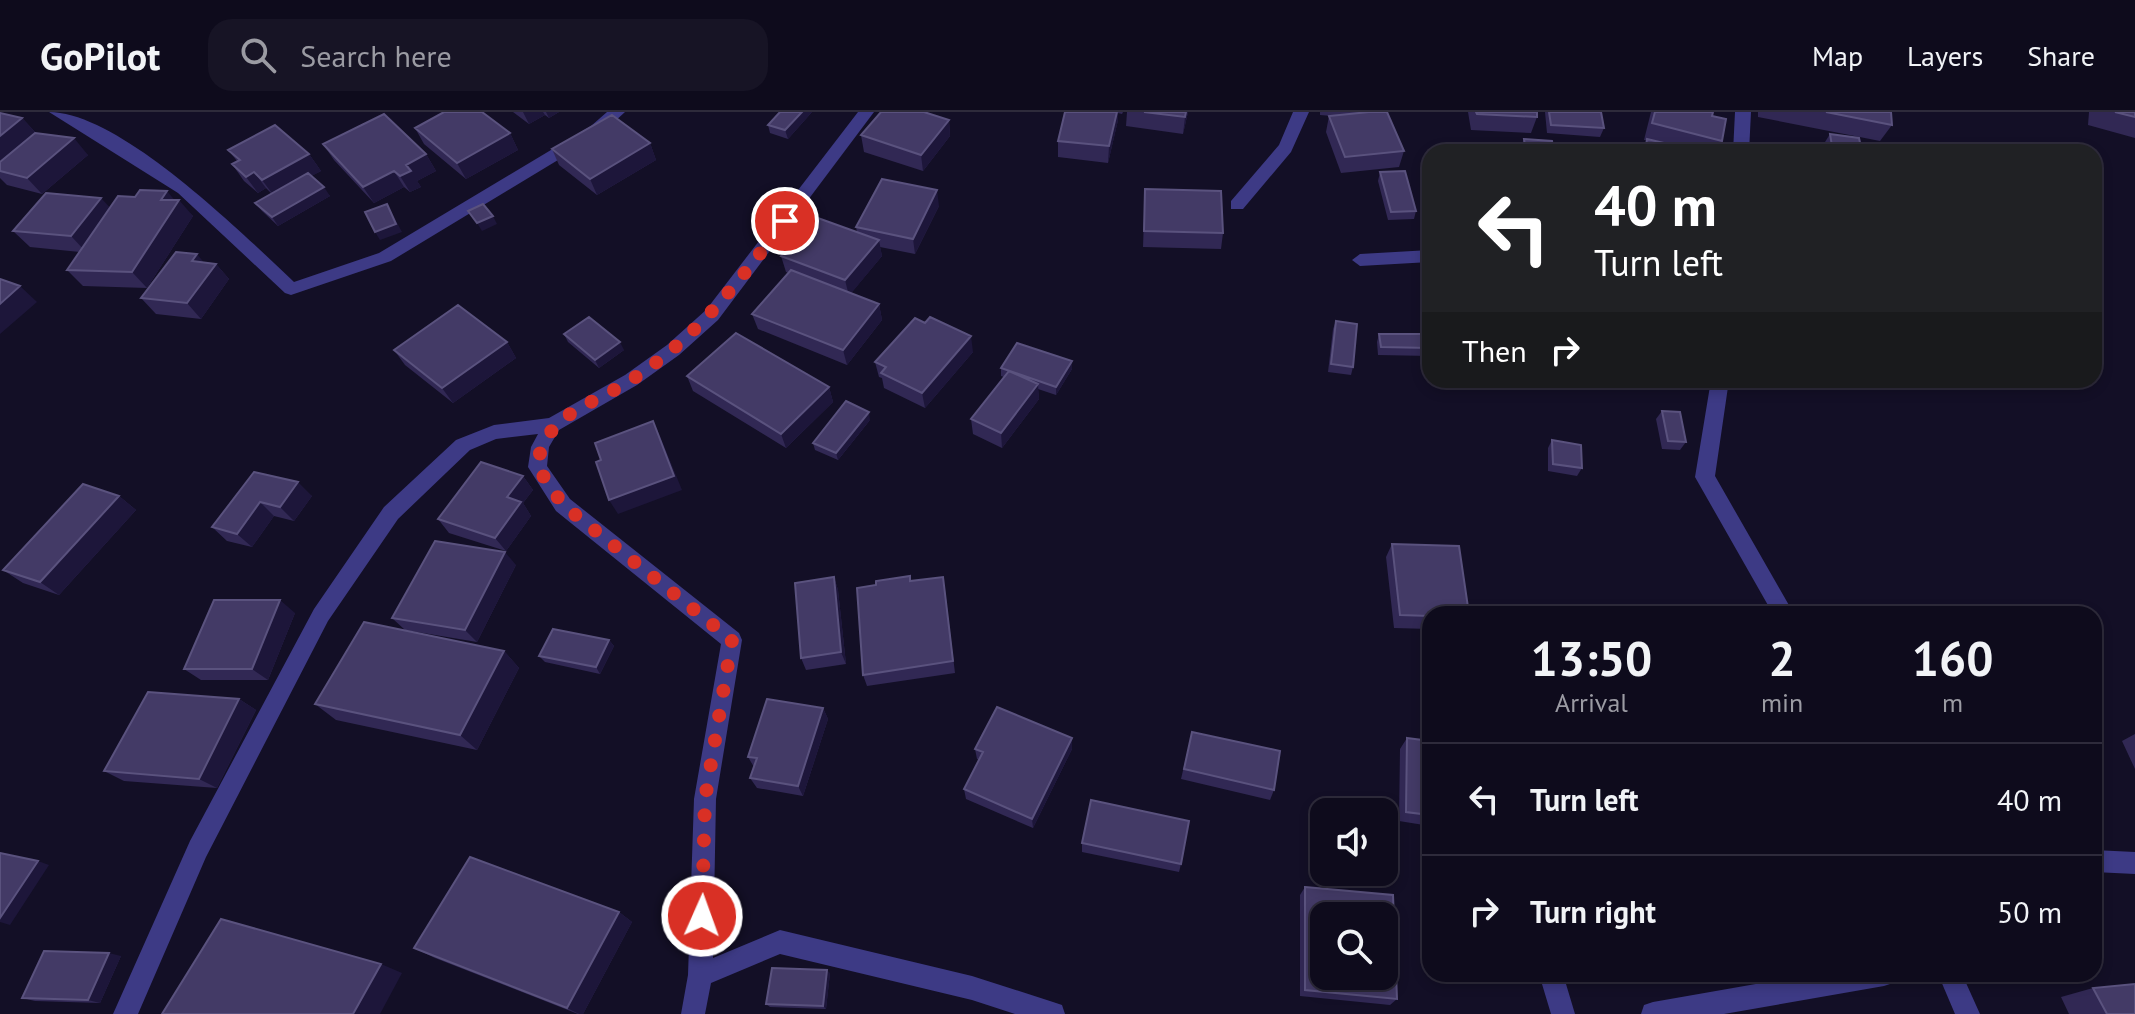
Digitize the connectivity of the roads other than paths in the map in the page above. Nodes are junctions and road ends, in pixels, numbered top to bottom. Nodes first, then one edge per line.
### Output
1 (57, 112) edge
2 (617, 112) edge
3 (866, 112) edge
4 (1301, 112) edge
5 (1743, 112) edge
6 (1741, 144) edge
7 (1237, 205) dead end
8 (1422, 256) edge
9 (1360, 260) dead end
10 (1719, 388) edge
11 (552, 425) junction
12 (1779, 606) edge
13 (2102, 861) edge
14 (2135, 863) edge
15 (700, 975) junction
16 (1553, 982) edge
17 (1838, 982) edge
18 (1954, 982) edge
19 (125, 1014) edge
20 (693, 1014) edge
21 (1053, 1014) edge
22 (1563, 1014) edge
23 (1653, 1014) edge
24 (1968, 1014) edge

1 - 2 street
3 - 11 street
4 - 7 street
5 - 6 street
8 - 9 street
10 - 12 street
11 - 15 street
11 - 19 street
13 - 14 street
15 - 20 street
15 - 21 street
16 - 22 street
17 - 23 street
18 - 24 street

